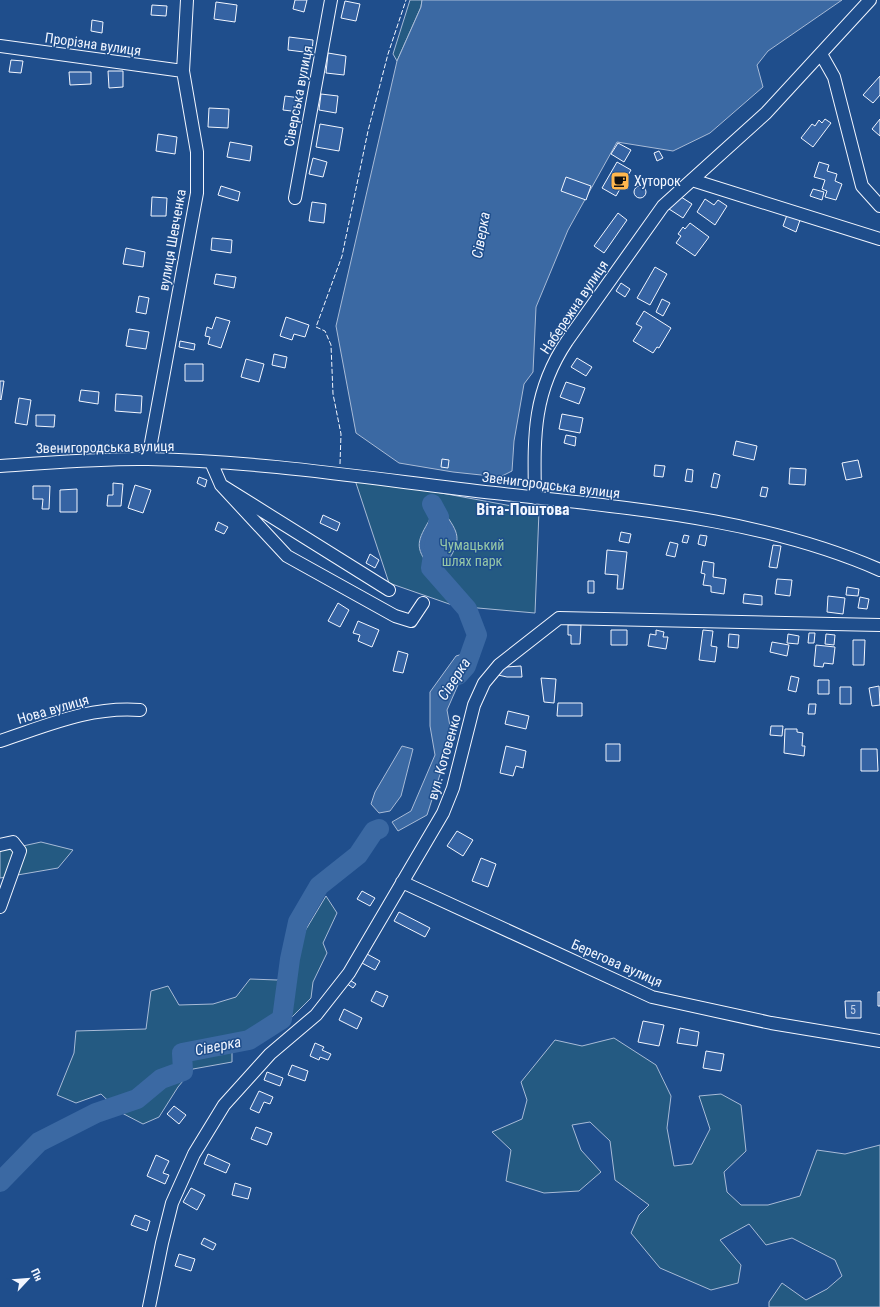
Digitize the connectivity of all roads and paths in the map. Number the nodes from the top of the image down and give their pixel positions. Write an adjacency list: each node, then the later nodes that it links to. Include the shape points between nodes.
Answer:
1 (187, 0): 6 (street, вулиця Шевченка)
2 (332, 0): 8 (street, Сіверська вулиця)
3 (870, 0): 5 (street, Набережна вулиця)
4 (0, 46): 6 (street, Прорізна вулиця)
5 (821, 54): 7 (street, Набережна вулиця, via 766,113); 9 (street, via 831,69 862,186)
6 (183, 71): 11 (street, вулиця Шевченка, via 196,152 197,193)
7 (692, 180): 10 (street); 15 (street, Набережна вулиця, via 654,217 557,356 547,376 537,414)
8 (295, 198)
9 (880, 206)
10 (879, 238)
11 (148, 459): 12 (street, Звенигородська вулиця); 13 (street, Звенигородська вулиця)
12 (211, 462): 14 (street); 15 (street, Звенигородська вулиця)
13 (0, 466)
14 (221, 485): 17 (street); 18 (street, via 288,556 395,616 411,620)
15 (536, 498): 16 (street, Звенигородська вулиця, via 660,512 732,524 806,543)
16 (880, 570)
17 (389, 590)
18 (422, 603)
19 (880, 625): 23 (street, вул. Котовенко, via 559,618 499,665 484,683 472,712 448,802)
20 (140, 710): 21 (street, Нова вулиця, via 88,712)
21 (0, 741)
22 (0, 845): 24 (street, via 13,842 20,850)
23 (402, 882): 25 (street, Берегова вулиця, via 652,997 771,1023); 26 (street, вул. Котовенко, via 349,973 316,1015 270,1054 224,1105 194,1154 172,1202)
24 (0, 907)
25 (880, 1041)
26 (149, 1307)

